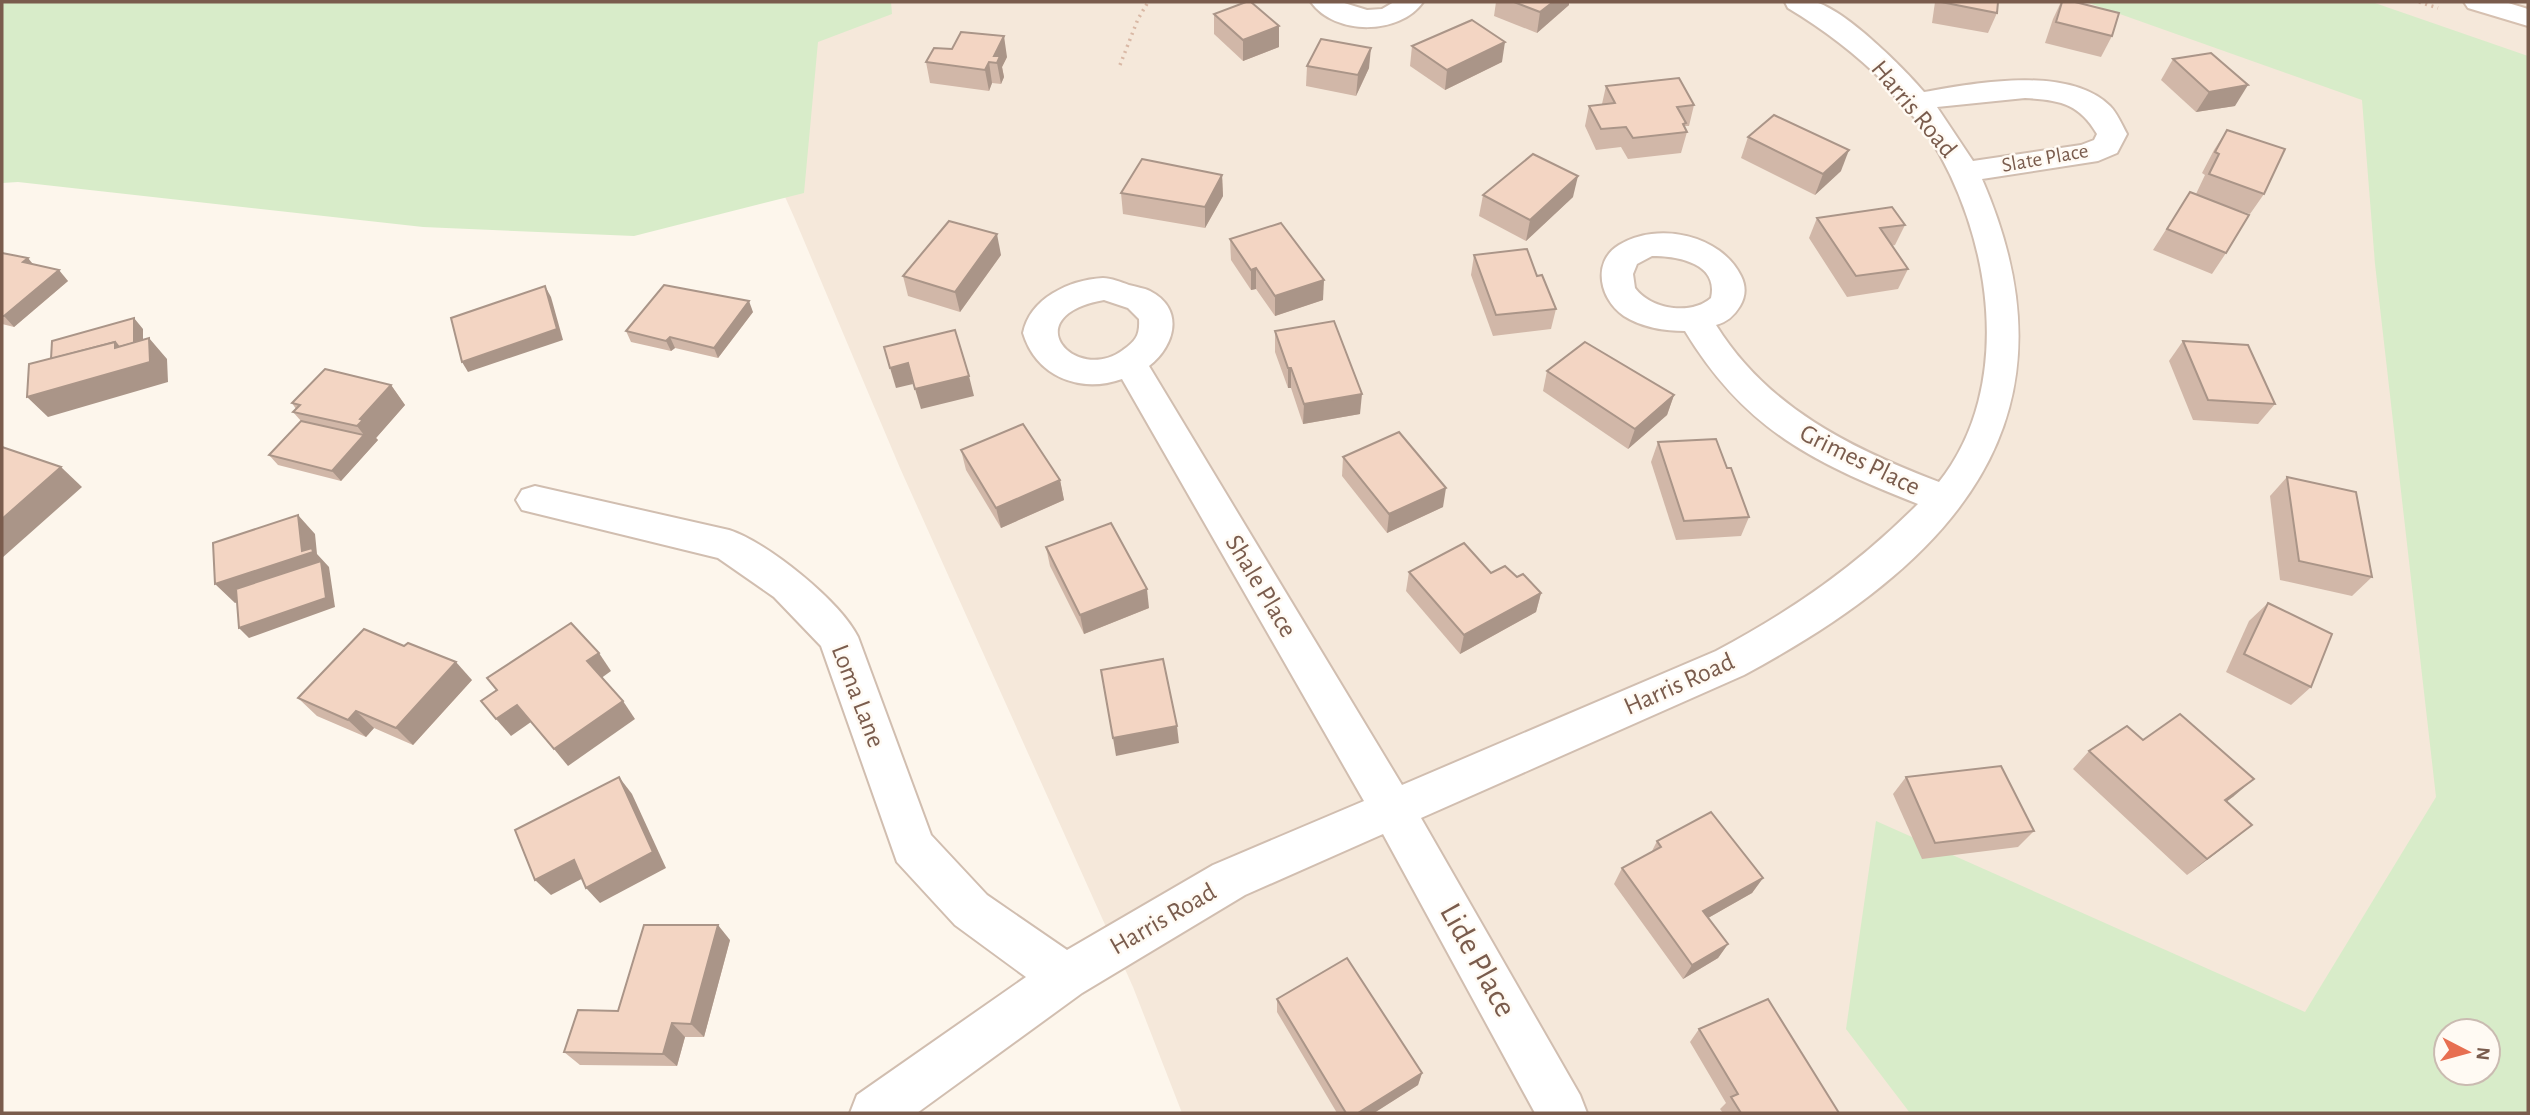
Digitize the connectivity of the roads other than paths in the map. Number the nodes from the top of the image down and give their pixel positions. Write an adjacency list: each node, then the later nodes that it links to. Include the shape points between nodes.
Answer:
1 (1325, 2): 2 (street, via 1339,13 1376,18 1393,14)
2 (1409, 2)
3 (1798, 2): 6 (street, Harris Road, via 1854,41)
4 (2479, 2): 5 (street)
5 (2528, 18)
6 (1915, 102): 7 (street, Harris Road); 7 (street, Slate Place, via 2036,89 2059,92 2094,107 2108,120 2112,134 2106,146 2087,154)
7 (1964, 172): 11 (street, Harris Road, via 1993,250 2002,300 2003,361 1991,417 1965,473)
8 (1696, 321): 11 (street, Grimes Place, via 1729,373 1765,409 1811,441 1879,475)
9 (1130, 364): 12 (street, Shale Place)
10 (536, 500): 13 (street, Loma Lane, via 729,545 788,586 838,637 914,847 971,910)
11 (1945, 500): 12 (street, Harris Road, via 1881,563 1790,631 1730,663)
12 (1392, 808): 13 (street, Harris Road, via 1229,880); 15 (street, Lide Place)
13 (1065, 976): 14 (street, Harris Road)
14 (875, 1113)
15 (1562, 1113)

